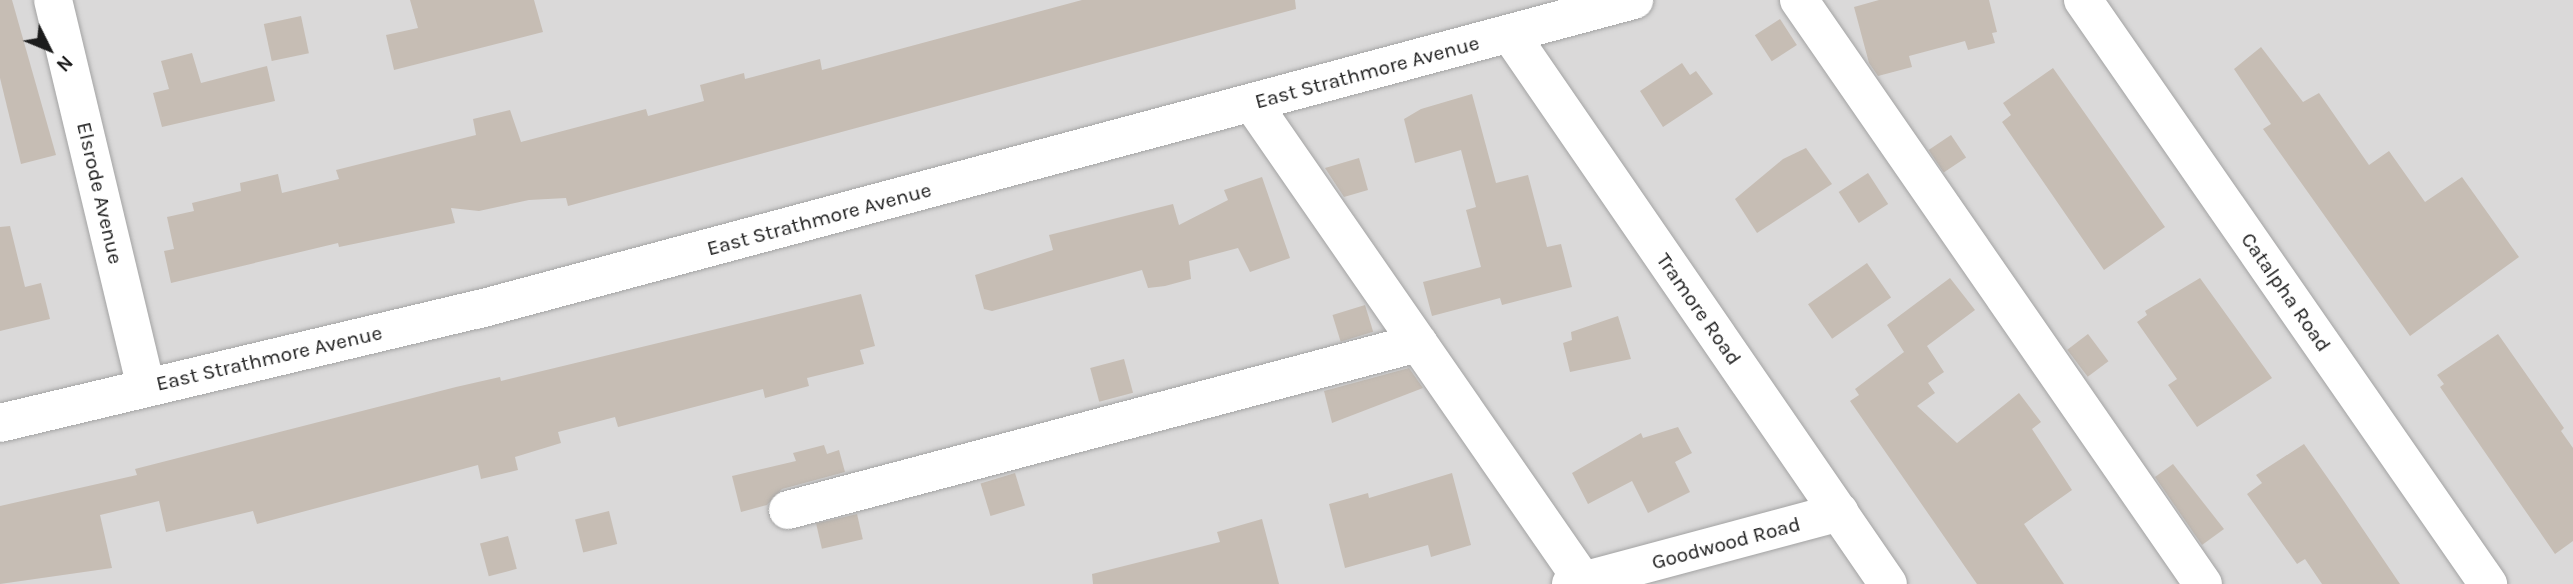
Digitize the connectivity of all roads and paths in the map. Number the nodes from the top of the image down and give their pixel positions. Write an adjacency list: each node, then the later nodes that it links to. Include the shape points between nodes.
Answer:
1 (53, 0): 8 (street, Elsrode Avenue)
2 (1634, 0): 5 (street, East Strathmore Avenue)
3 (1799, 0): 14 (street)
4 (2083, 0): 15 (street, Catalpha Road)
5 (1510, 34): 6 (street, East Strathmore Avenue); 11 (street, Tramore Road)
6 (1252, 103): 7 (street); 8 (street, East Strathmore Avenue, via 476,310)
7 (1418, 343): 10 (street); 12 (street)
8 (146, 387): 9 (street, East Strathmore Avenue)
9 (0, 423)
10 (788, 510)
11 (1839, 512): 12 (street, Goodwood Road); 13 (street, Tramore Road)
12 (1580, 583)
13 (1888, 584)
14 (2203, 584)
15 (2488, 584)

